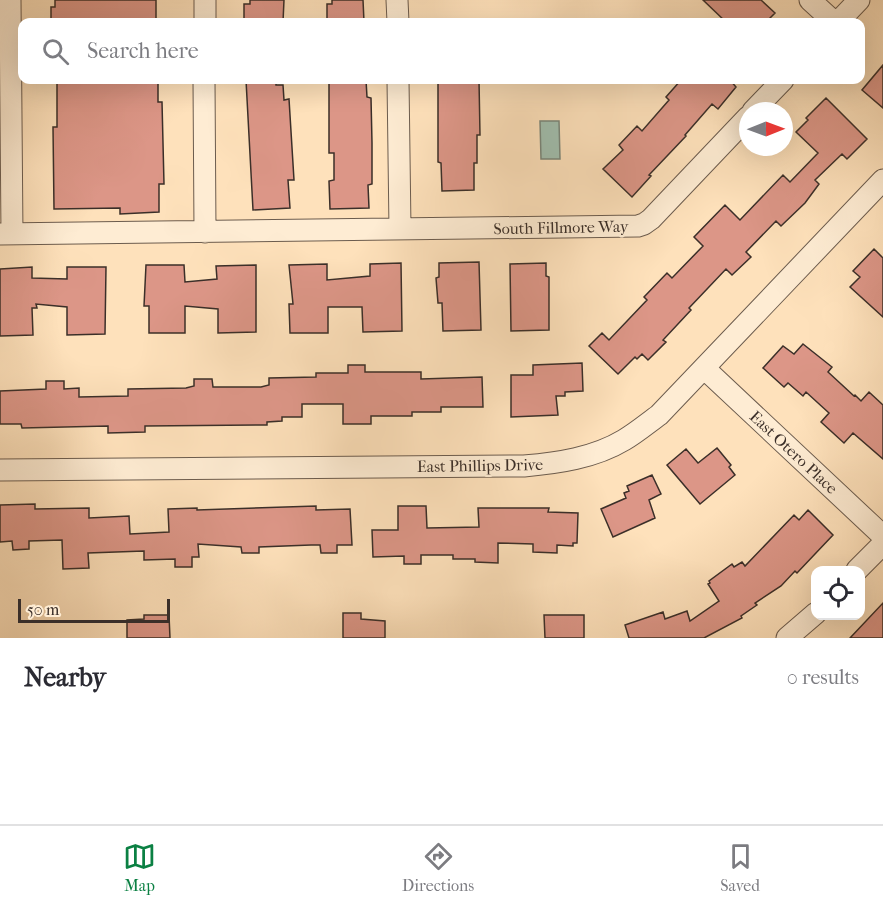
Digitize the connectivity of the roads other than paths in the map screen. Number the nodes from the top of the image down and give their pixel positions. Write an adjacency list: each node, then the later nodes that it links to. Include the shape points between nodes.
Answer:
1 (10, 0): 18 (street, South Fillmore Way)
2 (205, 0): 6 (street)
3 (397, 0): 7 (street)
4 (810, 0): 8 (street)
5 (859, 0): 9 (street)
6 (205, 18)
7 (398, 18)
8 (831, 18)
9 (840, 18)
10 (398, 84): 16 (street)
11 (779, 84): 13 (street)
12 (204, 86): 17 (street)
13 (762, 102)
14 (739, 126): 16 (street, South Fillmore Way, via 644,224)
15 (880, 190): 19 (street, East Phillips Drive)
16 (400, 229): 17 (street, South Fillmore Way)
17 (204, 232): 18 (street, South Fillmore Way)
18 (6, 234)
19 (705, 369): 20 (street, East Phillips Drive, via 659,415 624,441 558,463); 21 (street, East Otero Place)
20 (0, 470)
21 (883, 536)
22 (883, 544): 23 (street)
23 (861, 566)
24 (811, 617): 25 (street)
25 (787, 638)

